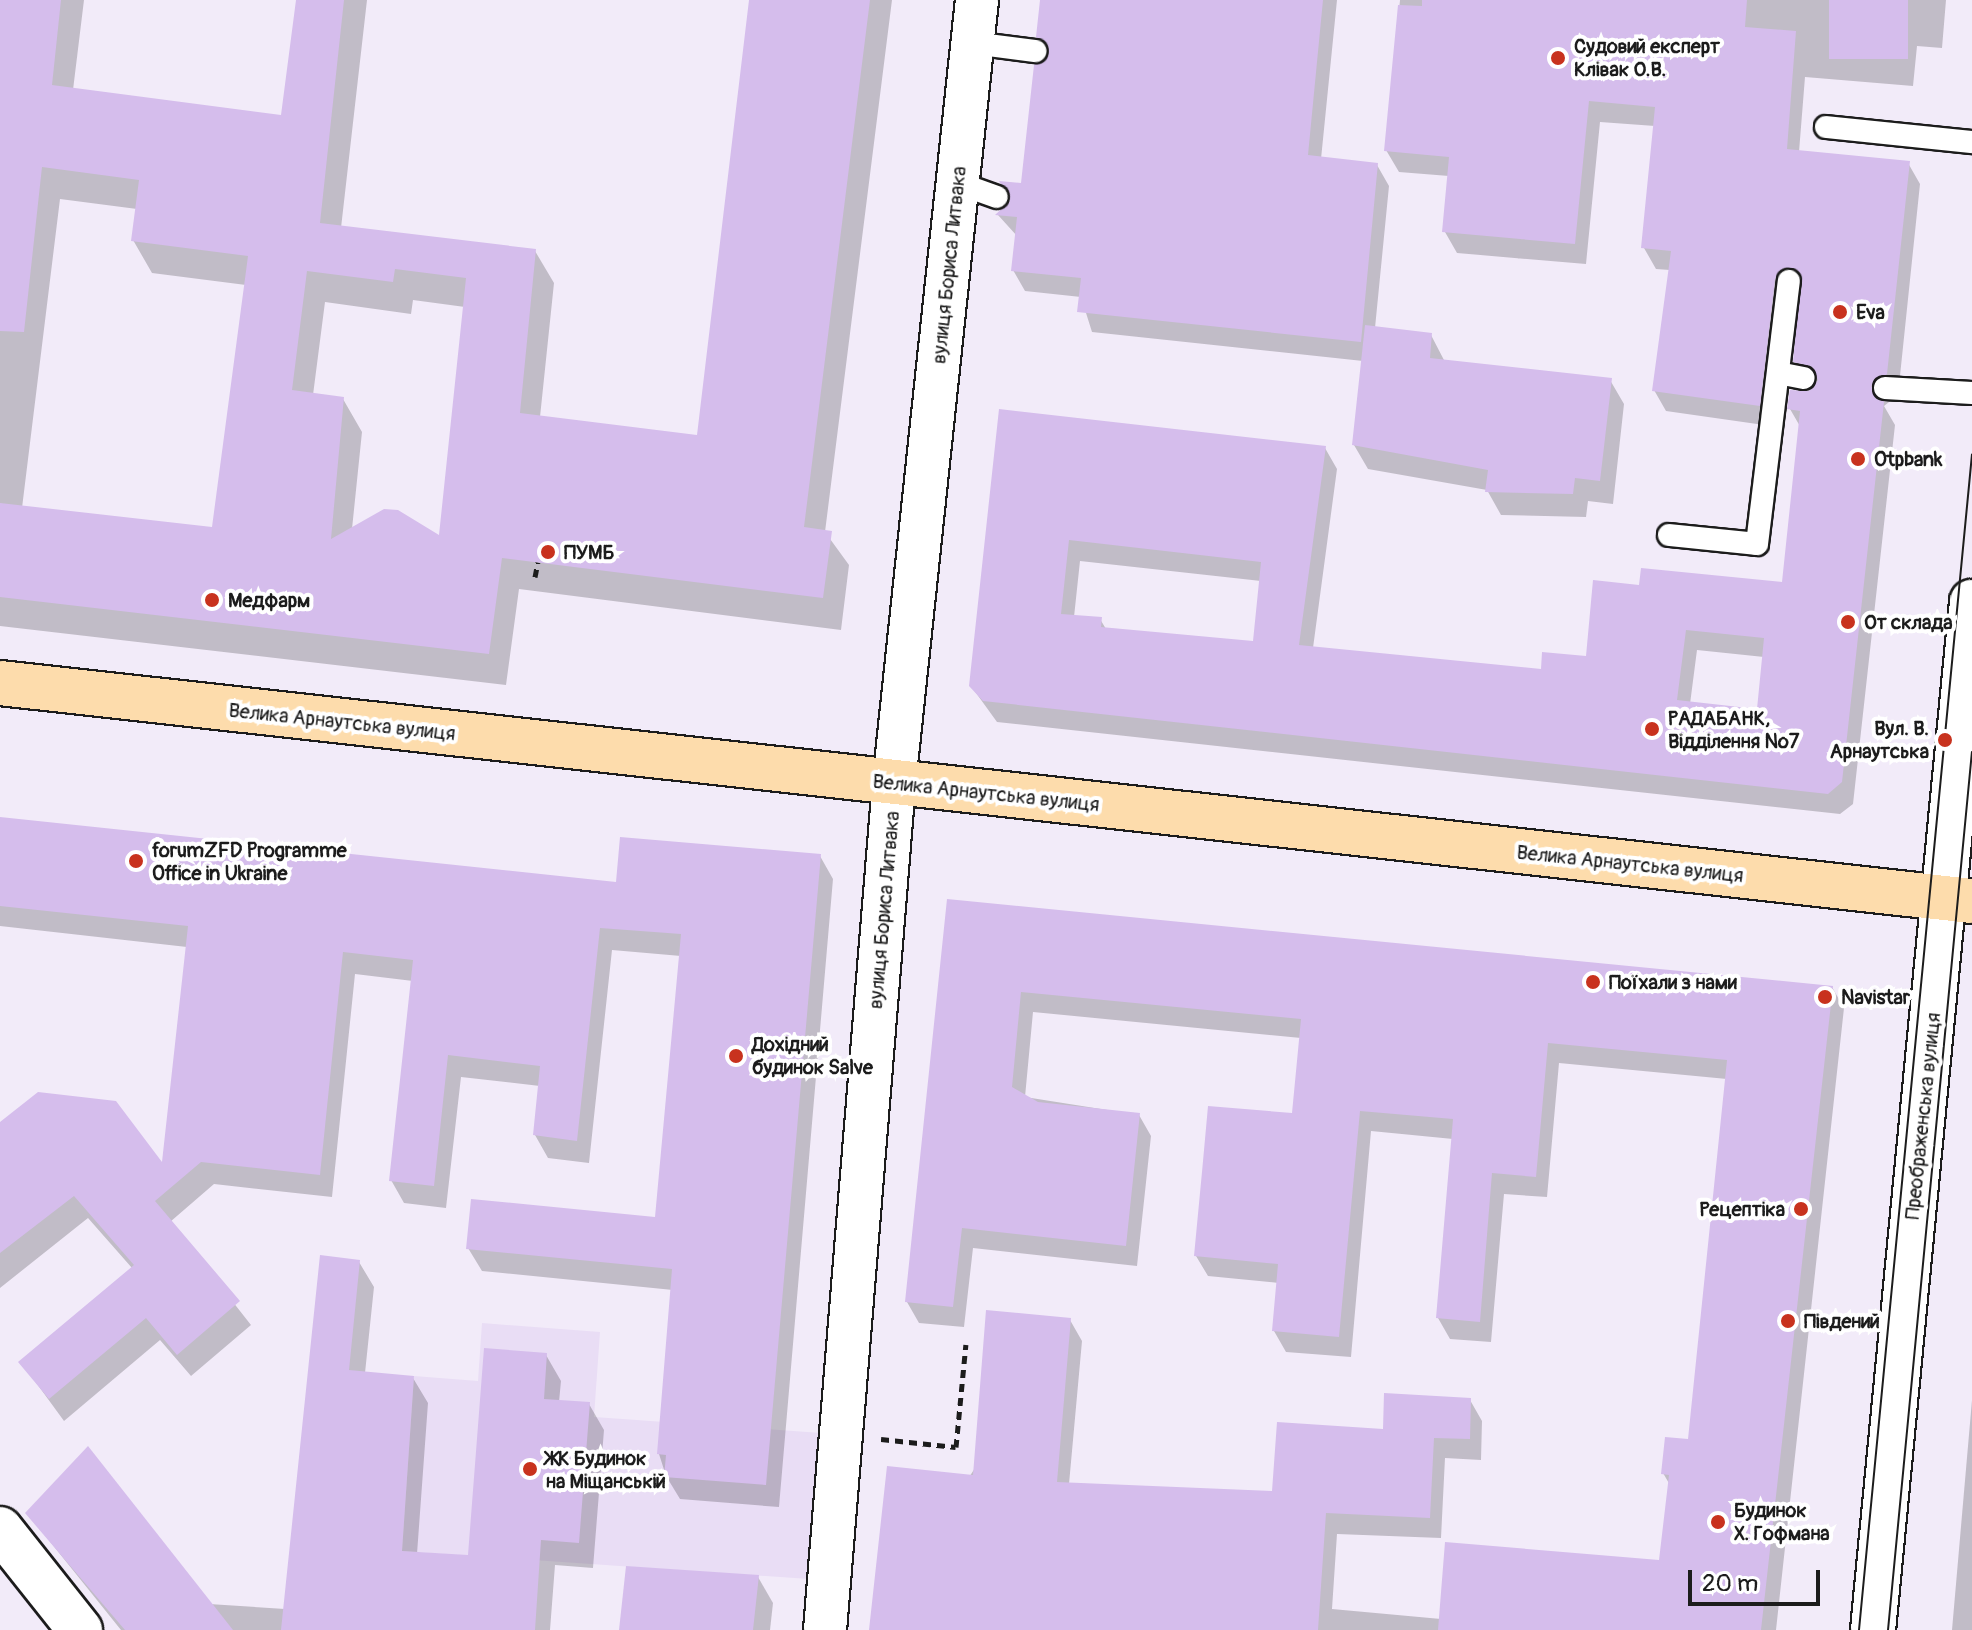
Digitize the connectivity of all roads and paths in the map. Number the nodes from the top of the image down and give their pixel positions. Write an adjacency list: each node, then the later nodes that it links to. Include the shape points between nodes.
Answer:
1 (977, 0): 2 (street, вулиця Бориса Литвака)
2 (973, 43): 3 (lane); 6 (street, вулиця Бориса Литвака)
3 (1035, 51)
4 (1826, 127): 5 (lane)
5 (1972, 142)
6 (958, 183): 7 (lane); 18 (street, вулиця Бориса Литвака)
7 (997, 197)
8 (1789, 281): 9 (lane)
9 (1778, 373): 10 (lane); 13 (lane, via 1757,544)
10 (1804, 378)
11 (1885, 388): 12 (lane)
12 (1972, 393)
13 (1669, 535)
14 (538, 562): 15 (path)
15 (535, 577)
16 (1972, 602): 19 (main road, Преображенська вулиця)
17 (0, 683): 18 (main road, Велика Арнаутська вулиця)
18 (894, 783): 19 (main road, Велика Арнаутська вулиця); 21 (street, вулиця Бориса Литвака)
19 (1958, 899): 25 (main road, Преображенська вулиця)
20 (966, 1344): 21 (path, via 956,1447)
21 (841, 1435): 24 (street, вулиця Бориса Литвака)
22 (0, 1529): 23 (main road)
23 (80, 1630)
24 (825, 1630)
25 (1873, 1630)

